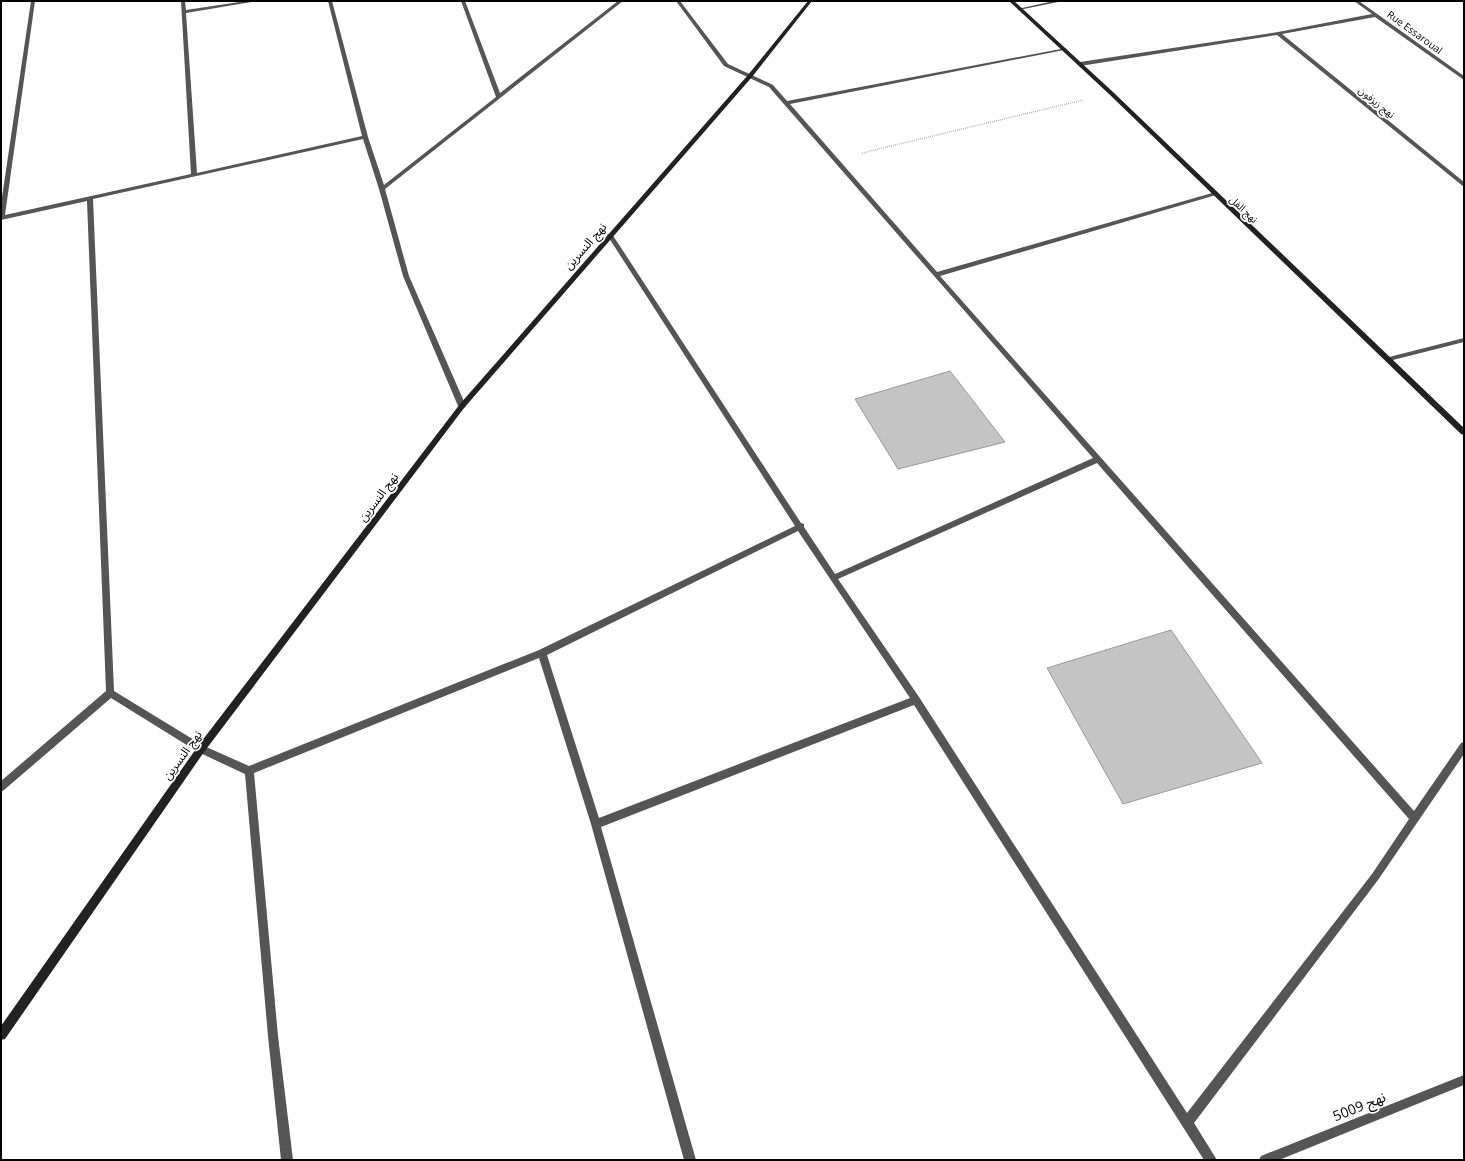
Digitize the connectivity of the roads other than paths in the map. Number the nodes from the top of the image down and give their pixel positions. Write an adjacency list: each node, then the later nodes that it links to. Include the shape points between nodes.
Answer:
1 (33, 1): 28 (street)
2 (183, 1): 13 (street)
3 (255, 1): 13 (street)
4 (330, 1): 22 (street)
5 (463, 1): 20 (street)
6 (621, 1): 20 (street)
7 (678, 1): 18 (street, via 726,65)
8 (810, 1): 18 (street, نهج النسرين)
9 (1011, 1): 12 (street, نهج الفل)
10 (1061, 1): 12 (street)
11 (1356, 1): 14 (street, Rue Essaroual)
12 (1019, 9): 16 (street, نهج الفل)
13 (184, 12): 23 (street)
14 (1376, 15): 15 (street); 19 (street, Rue Essaroual)
15 (1278, 33): 17 (street); 24 (street, نهج زيزفون)
16 (1064, 49): 17 (street, نهج الفل); 21 (street)
17 (1080, 64): 26 (street, نهج الفل)
18 (750, 76): 21 (street, via 771,86); 29 (street, نهج النسرين)
19 (1464, 78)
20 (499, 97): 25 (street)
21 (787, 103): 30 (street)
22 (365, 137): 23 (street); 25 (street)
23 (194, 175): 27 (street)
24 (1464, 185)
25 (382, 189): 33 (street, via 406,276)
26 (1214, 194): 30 (street); 32 (street, نهج الفل)
27 (90, 198): 28 (street); 39 (street)
28 (2, 217)
29 (610, 235): 33 (street, نهج النسرين); 36 (street)
30 (936, 275): 35 (street)
31 (1464, 340): 32 (street)
32 (1389, 359): 34 (street, نهج الفل)
33 (462, 406): 42 (street, نهج النسرين)
34 (1464, 432)
35 (1098, 459): 37 (street); 45 (street)
36 (801, 526): 37 (street); 38 (street)
37 (833, 578): 40 (street)
38 (542, 653): 43 (street); 46 (street)
39 (110, 693): 42 (street); 44 (street)
40 (916, 700): 46 (street); 49 (street)
41 (1464, 746): 45 (street)
42 (200, 749): 43 (street); 47 (street, نهج النسرين)
43 (249, 771): 50 (street, via 272,1036)
44 (1, 787)
45 (1415, 819): 49 (street, via 1375,877)
46 (596, 824): 51 (street)
47 (1, 1035)
48 (1464, 1080): 53 (street, نهج 5009)
49 (1187, 1123): 52 (street)
50 (287, 1160)
51 (690, 1160)
52 (1211, 1160)
53 (1265, 1160)

